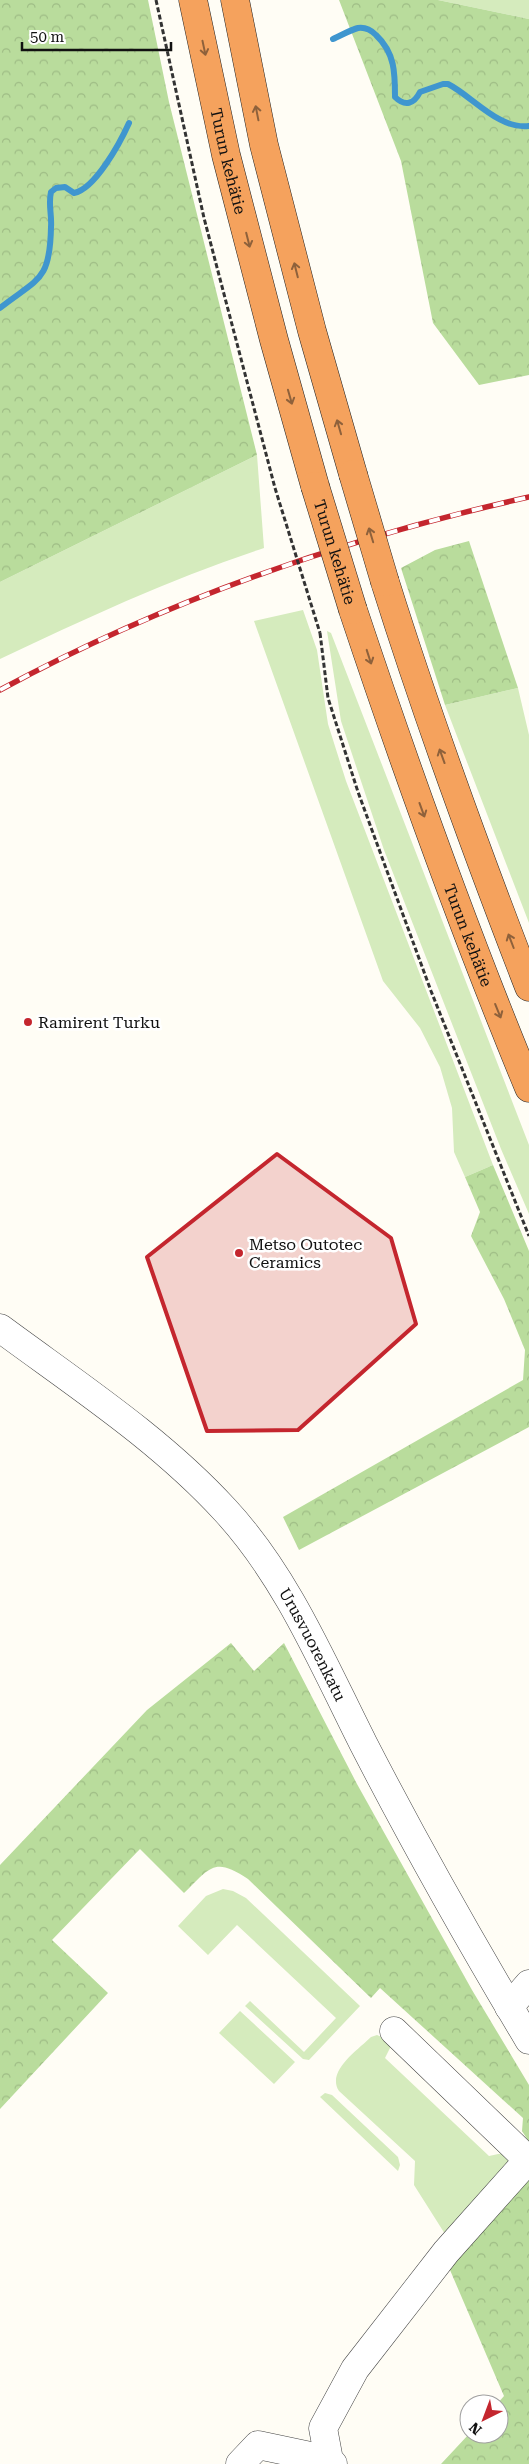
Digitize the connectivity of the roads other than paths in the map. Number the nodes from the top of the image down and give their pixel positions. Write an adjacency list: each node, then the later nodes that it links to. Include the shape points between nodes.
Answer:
1 (194, 0): 4 (highway, Turun kehätie, one-way to 4, bridge, via 226,154 314,486 353,610 451,891)
2 (235, 0): 3 (highway, one-way to 2, bridge, via 422,699 353,474 264,145)
3 (529, 987)
4 (528, 1085)
5 (0, 1328): 7 (street, Urusvuorenkatu, via 140,1432 176,1463 226,1511 262,1557 317,1652 434,1877)
6 (529, 1984): 7 (street)
7 (509, 2007): 9 (street, Urusvuorenkatu)
8 (394, 2031): 10 (street)
9 (529, 2040)
10 (529, 2160): 11 (street, via 446,2252 355,2369 323,2428)
11 (331, 2462): 12 (street, via 258,2446)
12 (240, 2464)

